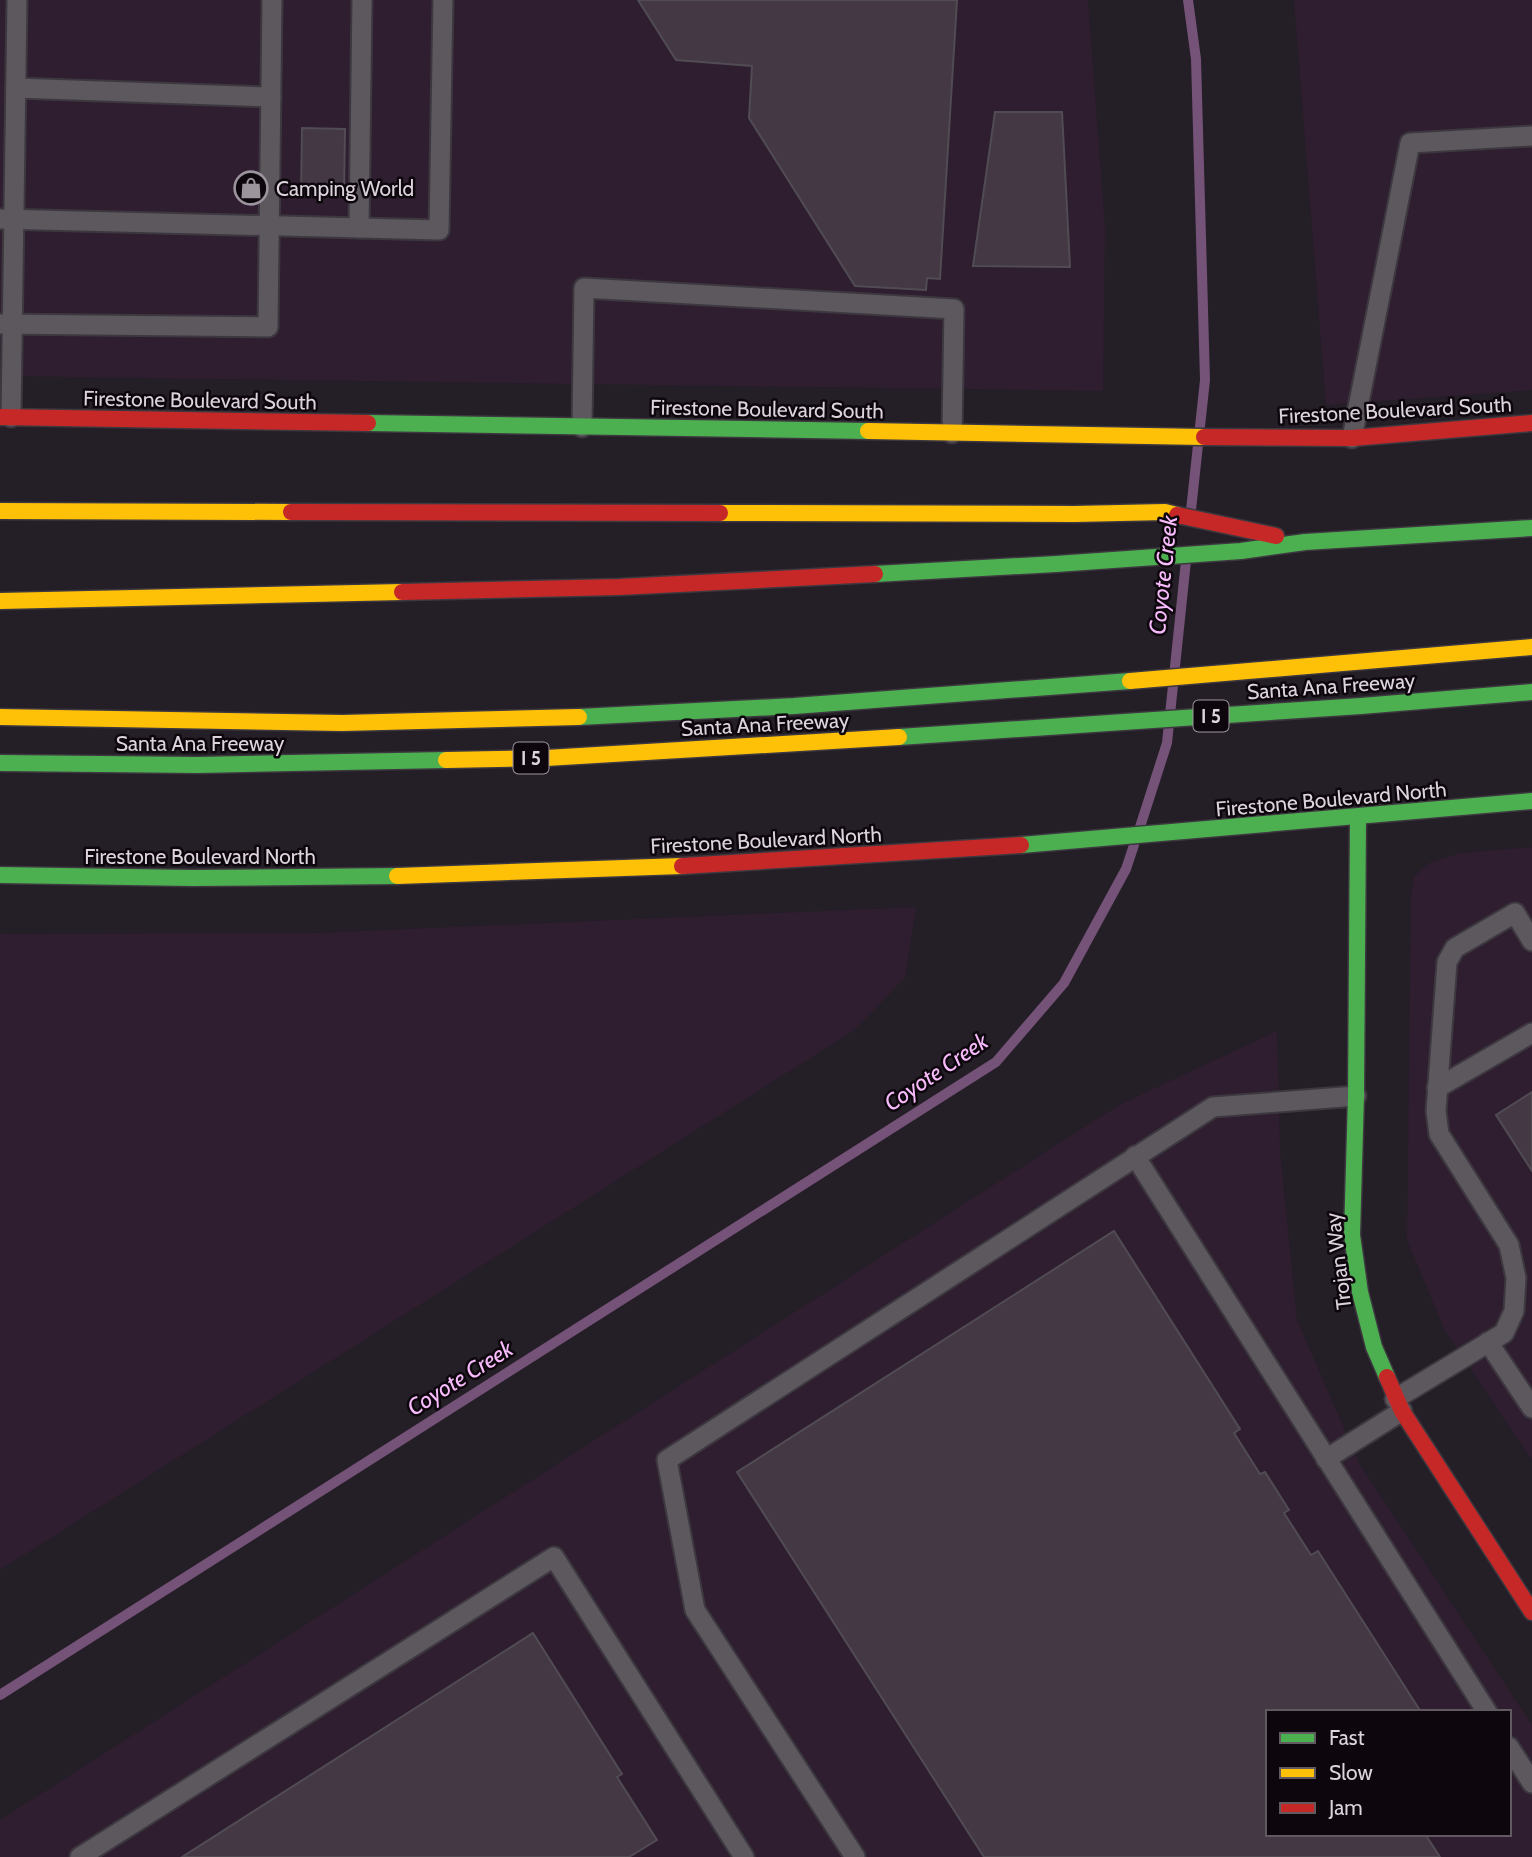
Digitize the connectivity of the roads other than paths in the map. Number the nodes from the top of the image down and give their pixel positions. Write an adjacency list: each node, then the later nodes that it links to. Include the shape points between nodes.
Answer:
1 (17, 0): 6 (lane)
2 (272, 0): 5 (lane)
3 (362, 0): 10 (lane)
4 (443, 0): 10 (lane, via 439,230)
5 (271, 97): 6 (lane); 9 (lane)
6 (10, 100): 8 (lane)
7 (1532, 135): 16 (lane, via 1410,143)
8 (7, 219): 9 (lane); 11 (lane)
9 (269, 227): 10 (lane); 11 (lane, via 268,327)
10 (359, 228)
11 (6, 324): 12 (lane)
12 (5, 417): 14 (main road, Firestone Boulevard South)
13 (1532, 423): 16 (main road, Firestone Boulevard South)
14 (582, 427): 15 (main road, Firestone Boulevard South); 15 (lane, via 584,288 954,309)
15 (952, 433): 16 (main road, Firestone Boulevard South)
16 (1352, 438)
17 (0, 511): 19 (main road, via 1165,512)
18 (1532, 528): 19 (main road)
19 (1305, 542): 20 (main road, via 1056,564 619,587)
20 (0, 601)
21 (1532, 647): 23 (main road, via 1056,688 546,719 249,723)
22 (1532, 692): 24 (main road, Santa Ana Freeway / I 5, via 546,758 198,765)
23 (0, 717)
24 (0, 763)
25 (1532, 801): 26 (main road, Firestone Boulevard North)
26 (1358, 818): 27 (main road, Firestone Boulevard North, via 773,862 395,877); 31 (main road, Trojan Way)
27 (0, 874)
28 (1532, 941): 30 (lane, via 1515,913 1455,948 1447,962)
29 (1532, 1033): 30 (lane)
30 (1437, 1088): 33 (lane, via 1439,1134 1509,1245 1516,1278 1514,1311 1504,1333)
31 (1356, 1096): 32 (lane, via 1213,1107); 34 (main road, Trojan Way, via 1352,1235 1374,1347)
32 (1135, 1156): 36 (lane); 43 (lane, via 667,1460 695,1610)
33 (1488, 1342): 34 (lane); 35 (lane)
34 (1398, 1405): 36 (lane); 37 (main road, Trojan Way)
35 (1532, 1408)
36 (1326, 1459): 38 (lane)
37 (1532, 1612)
38 (1486, 1710)
39 (1511, 1750): 40 (lane)
40 (1532, 1783)
41 (80, 1857): 42 (lane, via 554,1557)
42 (744, 1857)
43 (855, 1857)

